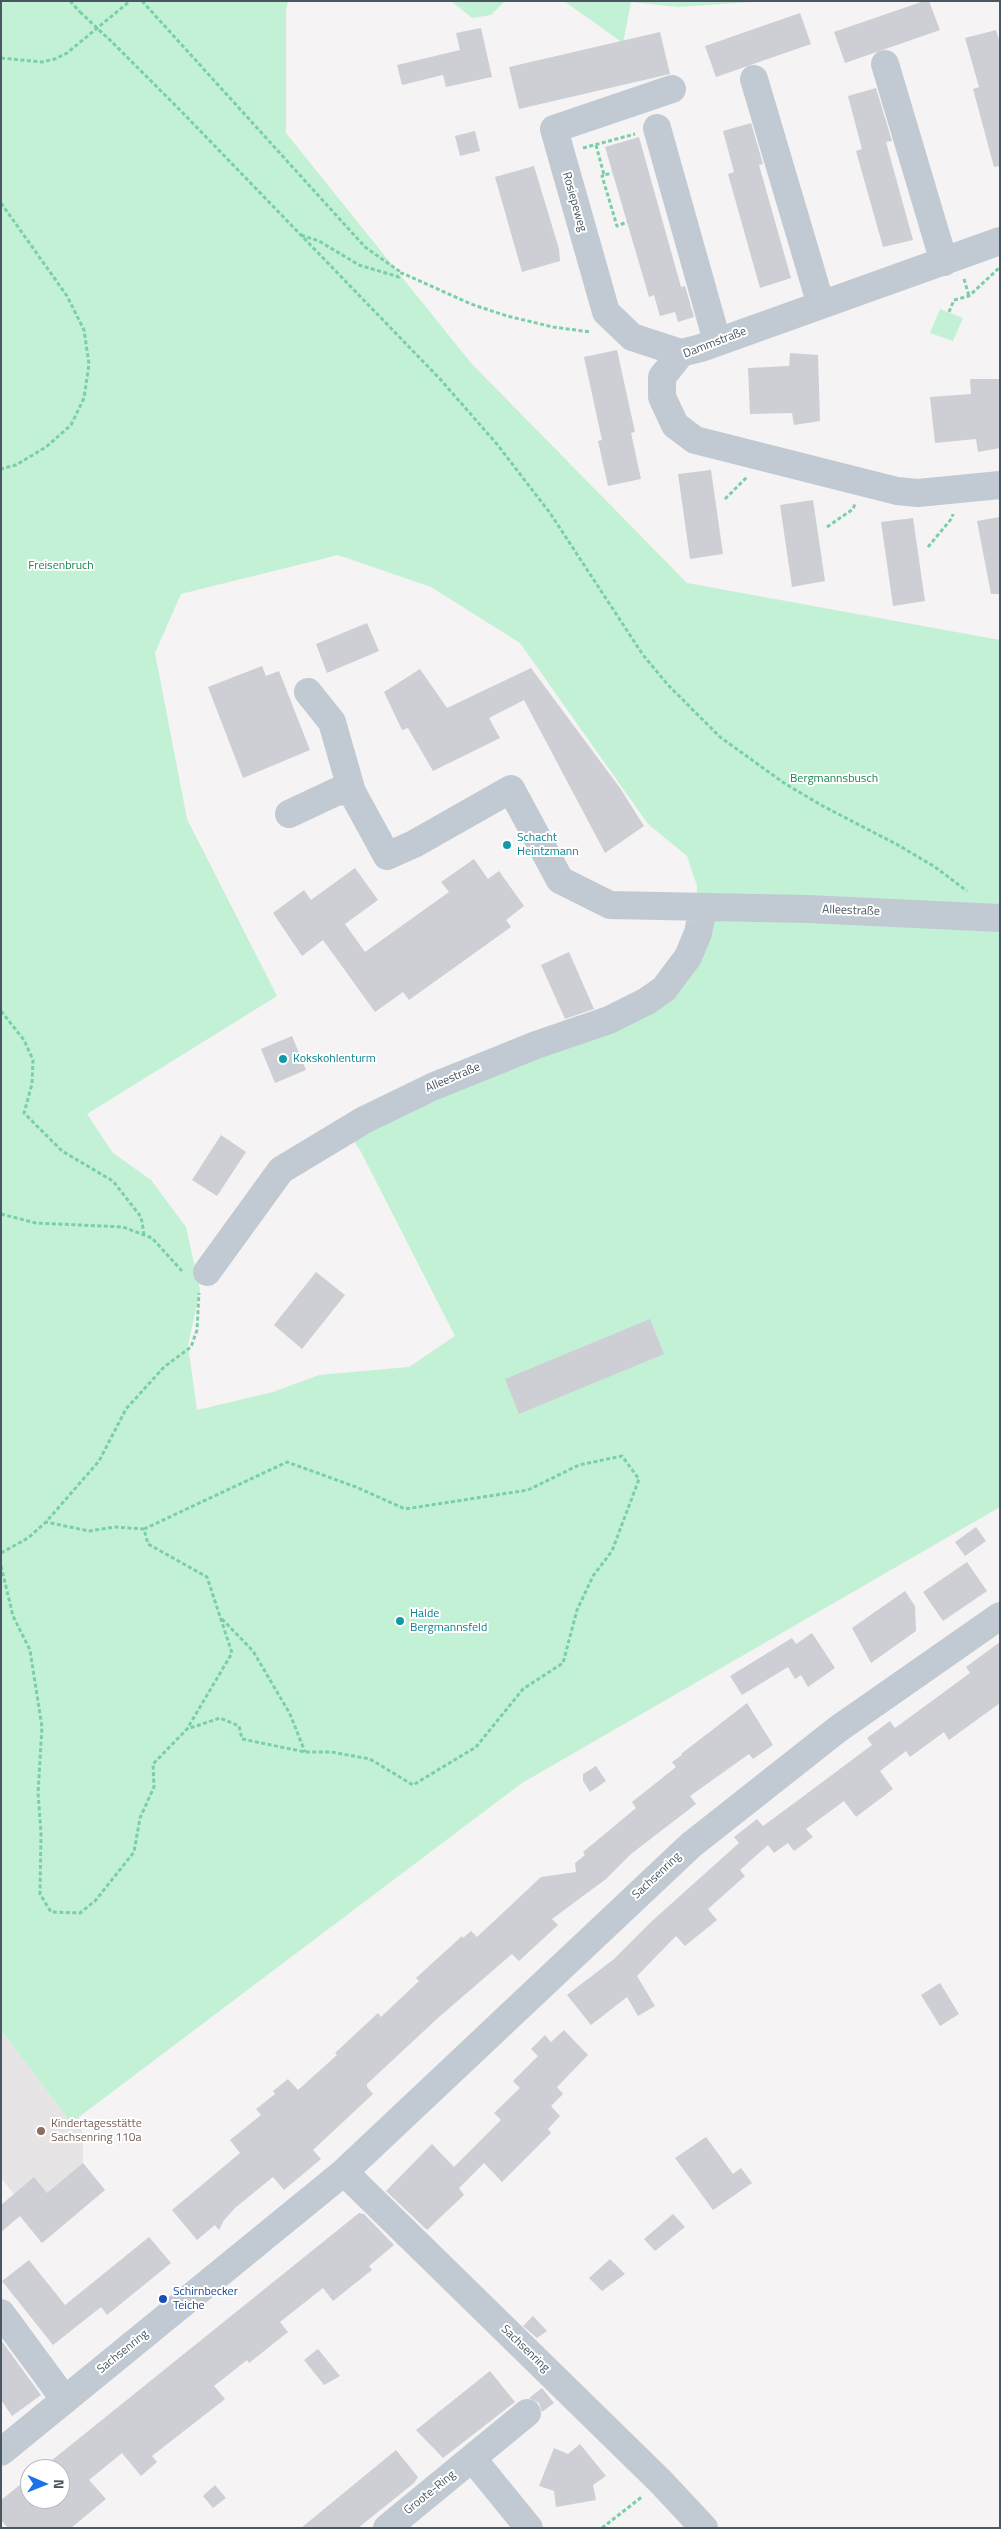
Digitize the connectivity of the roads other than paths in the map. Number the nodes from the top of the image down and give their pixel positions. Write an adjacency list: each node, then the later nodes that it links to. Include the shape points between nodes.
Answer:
1 (885, 64): 6 (street)
2 (754, 79): 7 (street)
3 (672, 89): 9 (street, Rosiepeweg, via 557,141 606,312 632,337)
4 (657, 128): 8 (street)
5 (1000, 241): 6 (street, Dammstraße)
6 (944, 262): 7 (street, Dammstraße)
7 (821, 305): 8 (street, Dammstraße)
8 (718, 342): 9 (street, Dammstraße)
9 (681, 354): 10 (street, Dammstraße, via 662,377 662,397 675,424 695,440 897,491 918,494)
10 (1000, 485)
11 (308, 692): 12 (street, via 332,722)
12 (352, 792): 13 (street, via 338,791); 14 (street, via 387,856 511,789 560,880 610,905)
13 (289, 814)
14 (699, 908): 15 (street, Alleestraße); 16 (street, Alleestraße, via 698,933 688,957 664,988 647,1001 609,1020 432,1087 364,1120 281,1170)
15 (993, 917)
16 (203, 1274)
17 (1000, 1616): 18 (street, Sachsenring, via 838,1729 691,1845)
18 (344, 2172): 20 (street, Sachsenring); 26 (street, Sachsenring)
19 (1, 2312): 20 (street)
20 (65, 2400): 22 (street, Sachsenring)
21 (527, 2413): 23 (street, Groote-Ring)
22 (1, 2452)
23 (472, 2458): 24 (street, Groote-Ring); 25 (street)
24 (387, 2528)
25 (529, 2528)
26 (704, 2528)

